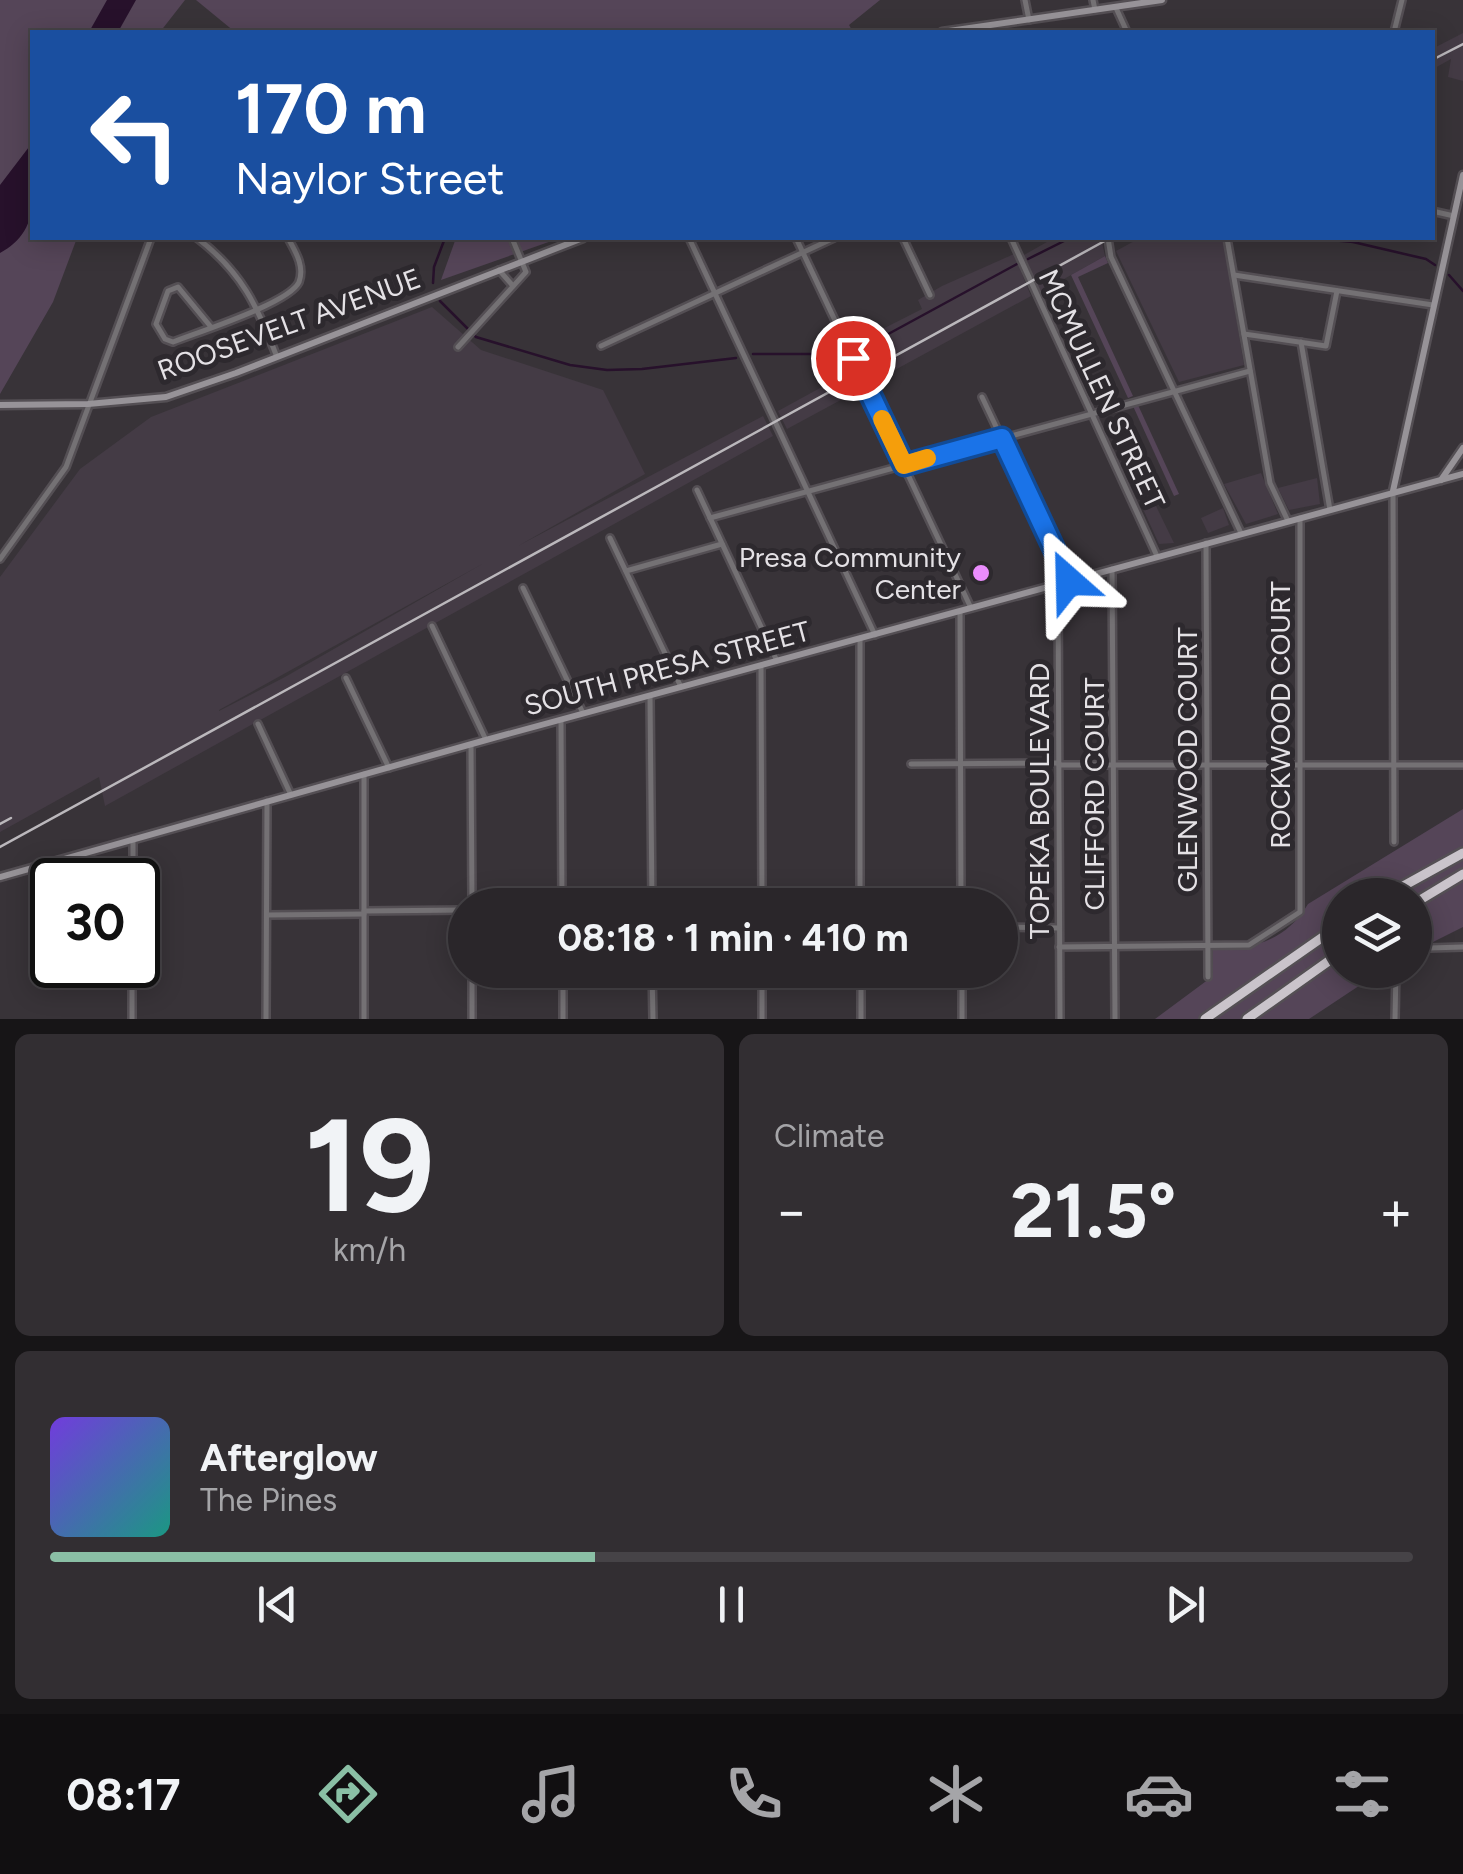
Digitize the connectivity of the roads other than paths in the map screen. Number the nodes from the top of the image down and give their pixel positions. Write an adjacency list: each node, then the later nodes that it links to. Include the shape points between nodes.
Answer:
1 (1025, 0): 7 (street)
2 (1092, 0): 6 (street)
3 (1160, 0): 5 (main road)
4 (1402, 0): 12 (street)
5 (1115, 7): 6 (main road); 11 (street)
6 (1095, 10): 7 (main road)
7 (1029, 20): 8 (main road)
8 (1016, 22): 9 (main road); 10 (street)
9 (957, 30)
10 (1019, 30)
11 (1126, 30)
12 (1394, 30)
13 (1463, 175): 15 (main road)
14 (1435, 212): 15 (street)
15 (1454, 216): 36 (main road)
16 (151, 240): 48 (street)
17 (199, 240): 37 (street, via 239,277)
18 (289, 240): 37 (street, via 299,281 290,293)
19 (513, 240): 29 (street)
20 (578, 240): 29 (main road, ROOSEVELT AVENUE)
21 (690, 240): 34 (street)
22 (797, 240): 28 (street)
23 (829, 240): 28 (street)
24 (904, 240): 35 (street)
25 (1011, 240): 49 (street, MCMULLEN STREET)
26 (1108, 240): 45 (street)
27 (1227, 240): 31 (street)
28 (802, 252): 34 (street); 52 (street)
29 (524, 260): 30 (main road, ROOSEVELT AVENUE); 32 (street, via 526,272)
30 (498, 270): 32 (street); 43 (main road, ROOSEVELT AVENUE)
31 (1234, 275): 33 (street); 39 (street)
32 (513, 286): 42 (street)
33 (1337, 291): 36 (street); 40 (street, via 1326,346)
34 (714, 294): 41 (street); 56 (street)
35 (930, 295)
36 (1434, 306): 57 (main road)
37 (257, 308): 38 (street); 43 (street)
38 (211, 327): 38 (street, via 174,342 165,339 157,319 168,291 176,286 188,296)
39 (1244, 334): 40 (street); 44 (street)
40 (1301, 342): 58 (street)
41 (600, 346)
42 (458, 347)
43 (277, 357): 48 (main road, ROOSEVELT AVENUE, via 166,397)
44 (1250, 370): 45 (street); 61 (street, via 1270,484)
45 (1174, 391): 49 (street); 62 (street)
46 (982, 397): 50 (street)
47 (2, 404): 48 (main road, ROOSEVELT AVENUE)
48 (88, 404): 67 (street, via 62,474)
49 (1092, 413): 50 (street); 66 (street, MCMULLEN STREET)
50 (1002, 438): 52 (street); 70 (street)
51 (1463, 448): 54 (main road)
52 (904, 465): 56 (street); 73 (street)
53 (1463, 474): 54 (main road, SOUTH PRESA STREET)
54 (1441, 480): 57 (main road, SOUTH PRESA STREET)
55 (697, 490): 59 (street)
56 (808, 492): 59 (street); 76 (street)
57 (1393, 492): 58 (main road, SOUTH PRESA STREET); 95 (street)
58 (1330, 510): 60 (main road, SOUTH PRESA STREET)
59 (710, 518): 65 (street)
60 (1300, 518): 61 (main road, SOUTH PRESA STREET); 94 (street, ROCKWOOD COURT)
61 (1288, 521): 62 (main road, SOUTH PRESA STREET)
62 (1241, 534): 64 (main road, SOUTH PRESA STREET)
63 (610, 538): 69 (street)
64 (1206, 543): 66 (main road, SOUTH PRESA STREET); 93 (street, GLENWOOD COURT)
65 (722, 544): 69 (street); 78 (street)
66 (1158, 556): 68 (main road, SOUTH PRESA STREET)
67 (0, 559)
68 (1112, 569): 70 (main road, SOUTH PRESA STREET); 92 (street, CLIFFORD COURT)
69 (626, 570): 81 (street)
70 (1069, 581): 71 (main road, SOUTH PRESA STREET)
71 (1058, 584): 73 (main road, SOUTH PRESA STREET); 90 (street, TOPEKA BOULEVARD)
72 (523, 588): 83 (street)
73 (971, 608): 74 (main road, SOUTH PRESA STREET)
74 (960, 611): 76 (main road, SOUTH PRESA STREET); 89 (street)
75 (432, 626): 86 (street)
76 (875, 634): 77 (main road, SOUTH PRESA STREET)
77 (860, 638): 78 (main road, SOUTH PRESA STREET); 111 (street)
78 (777, 661): 79 (main road, SOUTH PRESA STREET)
79 (761, 665): 81 (main road, SOUTH PRESA STREET); 110 (street)
80 (346, 678): 96 (street)
81 (681, 687): 82 (main road, SOUTH PRESA STREET)
82 (650, 696): 83 (main road, SOUTH PRESA STREET); 109 (street)
83 (583, 714): 84 (main road, SOUTH PRESA STREET)
84 (561, 720): 86 (main road, SOUTH PRESA STREET); 108 (street)
85 (258, 724): 98 (street)
86 (486, 740): 87 (main road, SOUTH PRESA STREET)
87 (471, 744): 96 (main road, SOUTH PRESA STREET); 107 (street)
88 (911, 764): 89 (street)
89 (960, 764): 90 (street); 112 (street)
90 (1059, 764): 92 (street); 118 (street, TOPEKA BOULEVARD)
91 (1463, 765): 95 (street)
92 (1114, 766): 93 (street); 122 (street, CLIFFORD COURT)
93 (1208, 766): 94 (street); 120 (street, GLENWOOD COURT)
94 (1301, 766): 95 (street); 120 (street, ROCKWOOD COURT, via 1300,912 1250,946)
95 (1394, 766): 101 (street)
96 (389, 768): 97 (main road, SOUTH PRESA STREET)
97 (364, 774): 98 (main road, SOUTH PRESA STREET); 115 (street)
98 (291, 795): 99 (main road, SOUTH PRESA STREET)
99 (267, 801): 100 (main road, SOUTH PRESA STREET); 116 (street)
100 (133, 839): 103 (street); 105 (main road, SOUTH PRESA STREET)
101 (1394, 842)
102 (1463, 851): 106 (highway)
103 (133, 858)
104 (1463, 875): 113 (highway)
105 (0, 877)
106 (1417, 878)
107 (472, 888)
108 (562, 888)
109 (652, 888)
110 (762, 888)
111 (860, 888)
112 (962, 888)
113 (1432, 893)
114 (448, 910): 115 (street)
115 (364, 912): 116 (street); 137 (street)
116 (266, 915): 136 (street)
117 (1018, 927): 118 (street)
118 (1059, 928): 121 (street, TOPEKA BOULEVARD)
119 (1322, 938): 146 (highway)
120 (1209, 946): 122 (street); 126 (street, GLENWOOD COURT)
121 (1059, 947): 122 (street); 144 (street, TOPEKA BOULEVARD)
122 (1114, 947): 145 (street, CLIFFORD COURT)
123 (1463, 947): 124 (street)
124 (1432, 948)
125 (1322, 966): 147 (highway)
126 (1208, 977)
127 (132, 988): 135 (street)
128 (472, 988): 138 (street)
129 (563, 988): 139 (street)
130 (652, 988): 140 (street)
131 (762, 988): 141 (street)
132 (860, 988): 142 (street)
133 (962, 988): 143 (street)
134 (1396, 988): 148 (street)
135 (132, 1019)
136 (266, 1019)
137 (364, 1019)
138 (472, 1019)
139 (563, 1019)
140 (652, 1019)
141 (762, 1019)
142 (861, 1019)
143 (962, 1019)
144 (1060, 1019)
145 (1114, 1019)
146 (1206, 1019)
147 (1248, 1019)
148 (1395, 1019)

